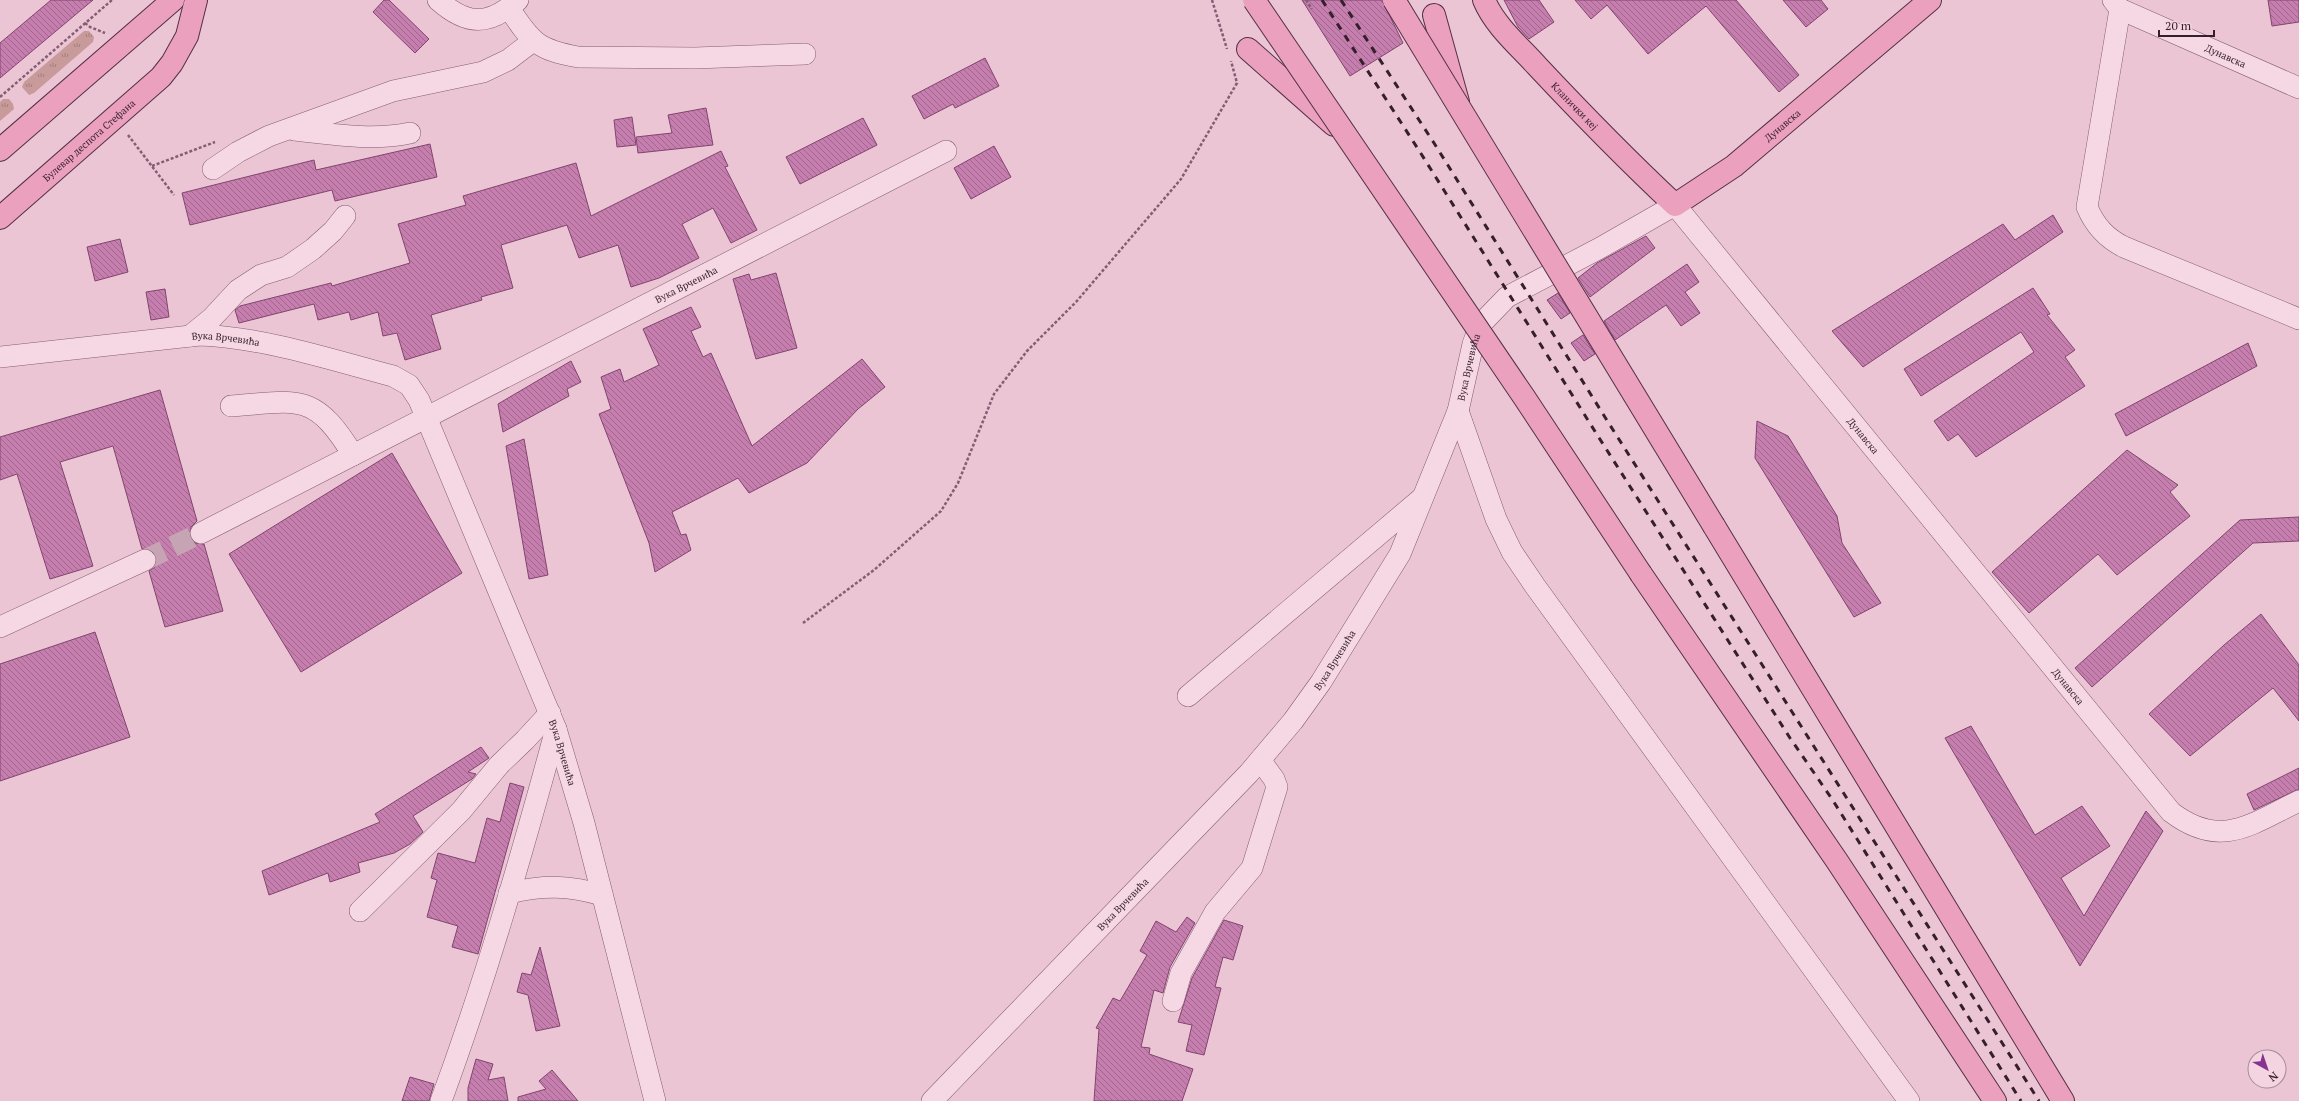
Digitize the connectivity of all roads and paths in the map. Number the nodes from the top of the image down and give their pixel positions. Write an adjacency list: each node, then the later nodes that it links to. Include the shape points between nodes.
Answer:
1 (112, 0): 20 (path)
2 (174, 0): 18 (main road, via 177,33); 26 (main road)
3 (196, 0): 18 (main road, Булевар деспота Стефана, via 187,36)
4 (438, 0): 11 (street, via 455,14 474,20 499,14)
5 (1212, 0): 43 (path, via 1237,83 1181,178 1076,302 1027,351 994,394 958,483 941,512 874,570)
6 (1254, 0): 25 (main road, bridge)
7 (1306, 0): 13 (path)
8 (1394, 0): 21 (main road, bridge)
9 (1484, 0): 30 (main road, Кланички кеј, via 1501,27 1621,154)
10 (1930, 0): 30 (main road, Дунавска, via 1734,166)
11 (514, 4): 15 (street)
12 (2116, 5): 19 (street, Дунавска); 33 (street, via 2087,207 2092,218 2106,236 2124,247)
13 (1312, 9)
14 (1434, 15): 21 (main road)
15 (533, 41): 17 (street, via 545,48 578,57 695,58); 22 (street, via 508,60 483,72 414,85)
16 (1248, 49): 25 (main road, bridge)
17 (805, 54)
18 (174, 59): 32 (main road, Булевар деспота Стефана, via 150,88)
19 (2299, 88)
20 (0, 97)
21 (1458, 103): 58 (main road, bridge)
22 (288, 129): 23 (street, via 397,136); 28 (street, via 254,143)
23 (410, 133)
24 (128, 136): 29 (path)
25 (1346, 136): 57 (main road, bridge, via 1837,861)
26 (0, 150)
27 (946, 151): 38 (street, Вука Врчевића)
28 (213, 169)
29 (174, 195)
30 (1675, 205): 37 (street, Вука Врчевића, via 1612,242 1507,297 1480,325 1473,344); 48 (street, Дунавска, via 2171,812 2186,823 2201,829 2236,831)
31 (345, 216): 34 (street, via 313,249 287,267 261,275 238,290 212,318)
32 (0, 218)
33 (2299, 319)
34 (190, 336): 35 (street, Вука Врчевића); 38 (street, Вука Врчевића, via 231,336 260,341 393,376 402,380 415,393)
35 (0, 357)
36 (231, 406): 39 (street, via 294,401 310,406 322,414 338,431)
37 (1458, 411): 40 (street, Вука Врчевића); 56 (street, via 1496,519 1512,552)
38 (426, 418): 39 (street); 46 (street, Вука Врчевића)
39 (353, 455): 41 (street)
40 (1426, 495): 45 (street); 47 (street, Вука Врчевића, via 1400,554 1353,632 1303,708)
41 (201, 533)
42 (146, 560): 44 (street)
43 (803, 623)
44 (0, 627)
45 (1188, 696)
46 (553, 721): 49 (street); 50 (street, Вука Врчевића); 51 (street, via 500,765 461,812)
47 (1260, 760): 52 (street, via 1277,787 1252,868 1215,912 1181,973); 55 (street, Вука Врчевића)
48 (2299, 801)
49 (509, 893): 50 (street, via 536,886 585,890); 53 (street, via 470,1023)
50 (602, 895): 54 (street, Вука Врчевића)
51 (360, 911)
52 (1173, 1001)
53 (441, 1101)
54 (655, 1101)
55 (932, 1101)
56 (1909, 1101)
57 (1995, 1101)
58 (2063, 1101)

